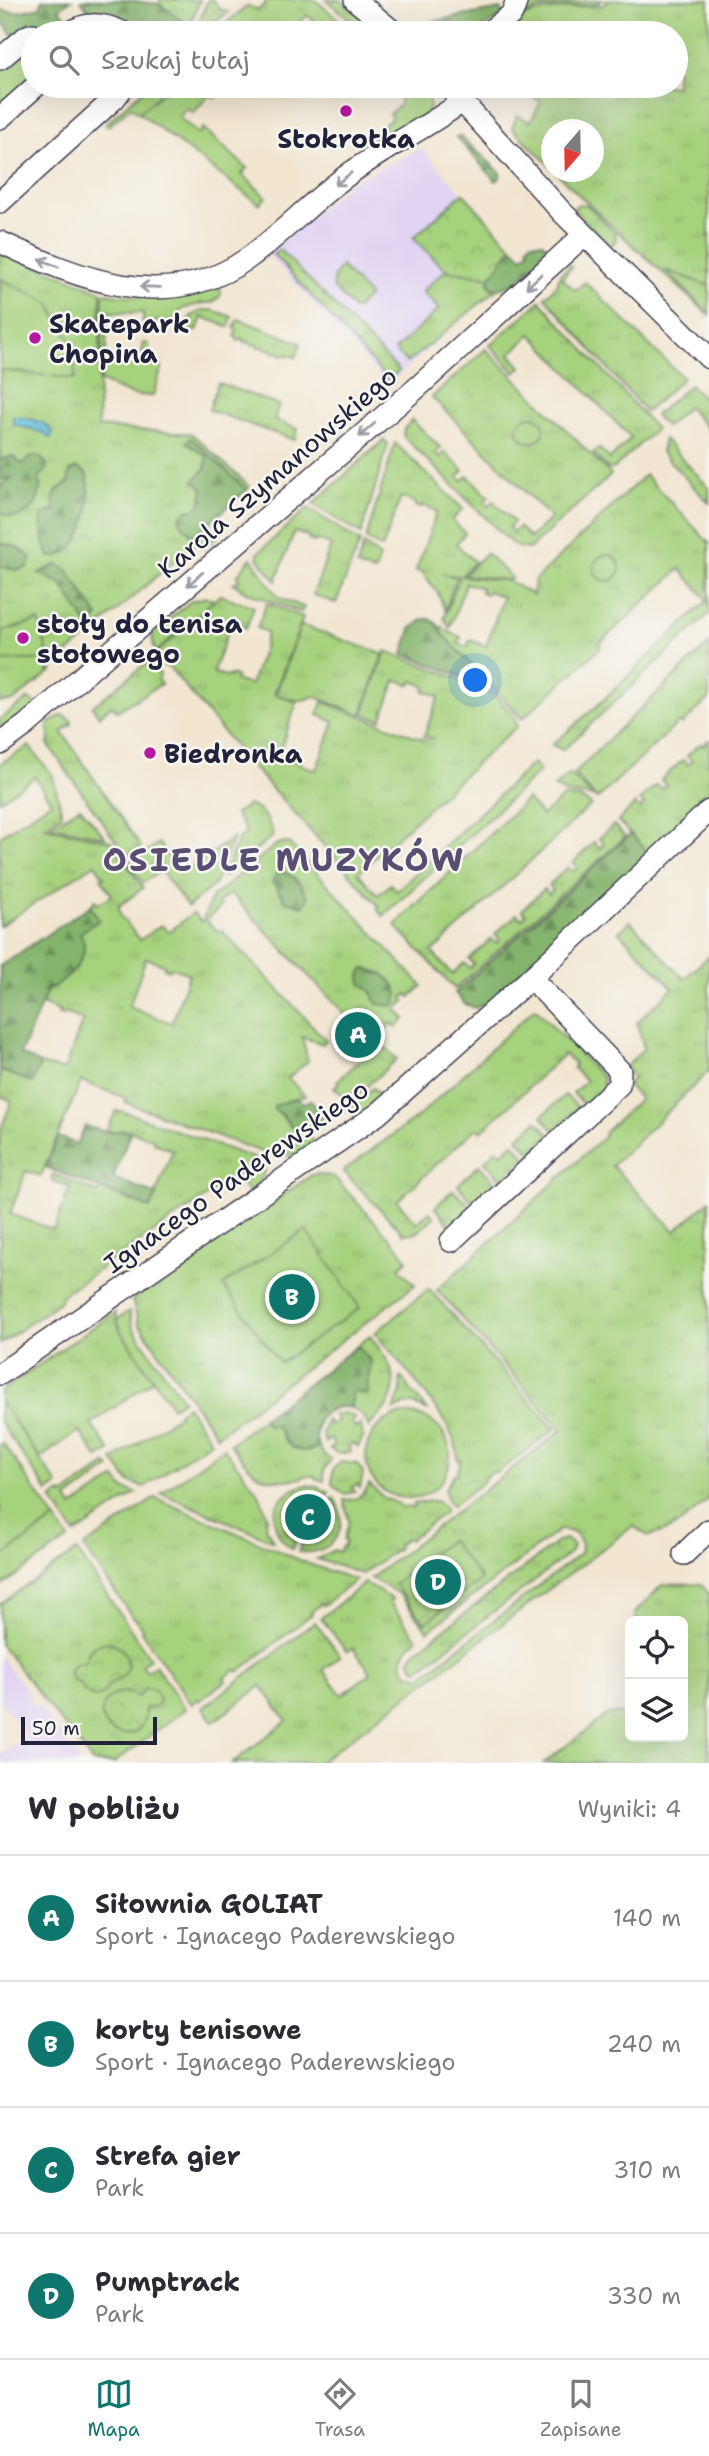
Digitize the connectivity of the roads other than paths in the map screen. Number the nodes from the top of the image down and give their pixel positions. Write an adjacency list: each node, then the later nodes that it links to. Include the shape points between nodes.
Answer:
1 (355, 0): 3 (street)
2 (517, 0): 4 (street)
3 (380, 21)
4 (502, 21)
5 (21, 41): 6 (street)
6 (0, 59)
7 (22, 98): 11 (street)
8 (113, 98): 12 (street)
9 (452, 98): 14 (street, one-way to 14, via 438,120 345,176 249,257 204,280 167,288 99,282)
10 (459, 98): 13 (street)
11 (0, 118)
12 (0, 202)
13 (584, 235): 15 (street); 16 (street, Karola Szymanowskiego, one-way to 16, via 419,386)
14 (0, 242)
15 (709, 358)
16 (0, 744)
17 (709, 811): 18 (street, Ignacego Paderewskiego)
18 (531, 978): 19 (street, via 620,1072 619,1085); 20 (street, Ignacego Paderewskiego, via 378,1114)
19 (451, 1241)
20 (0, 1374)
21 (709, 1530): 22 (street)
22 (684, 1554)

